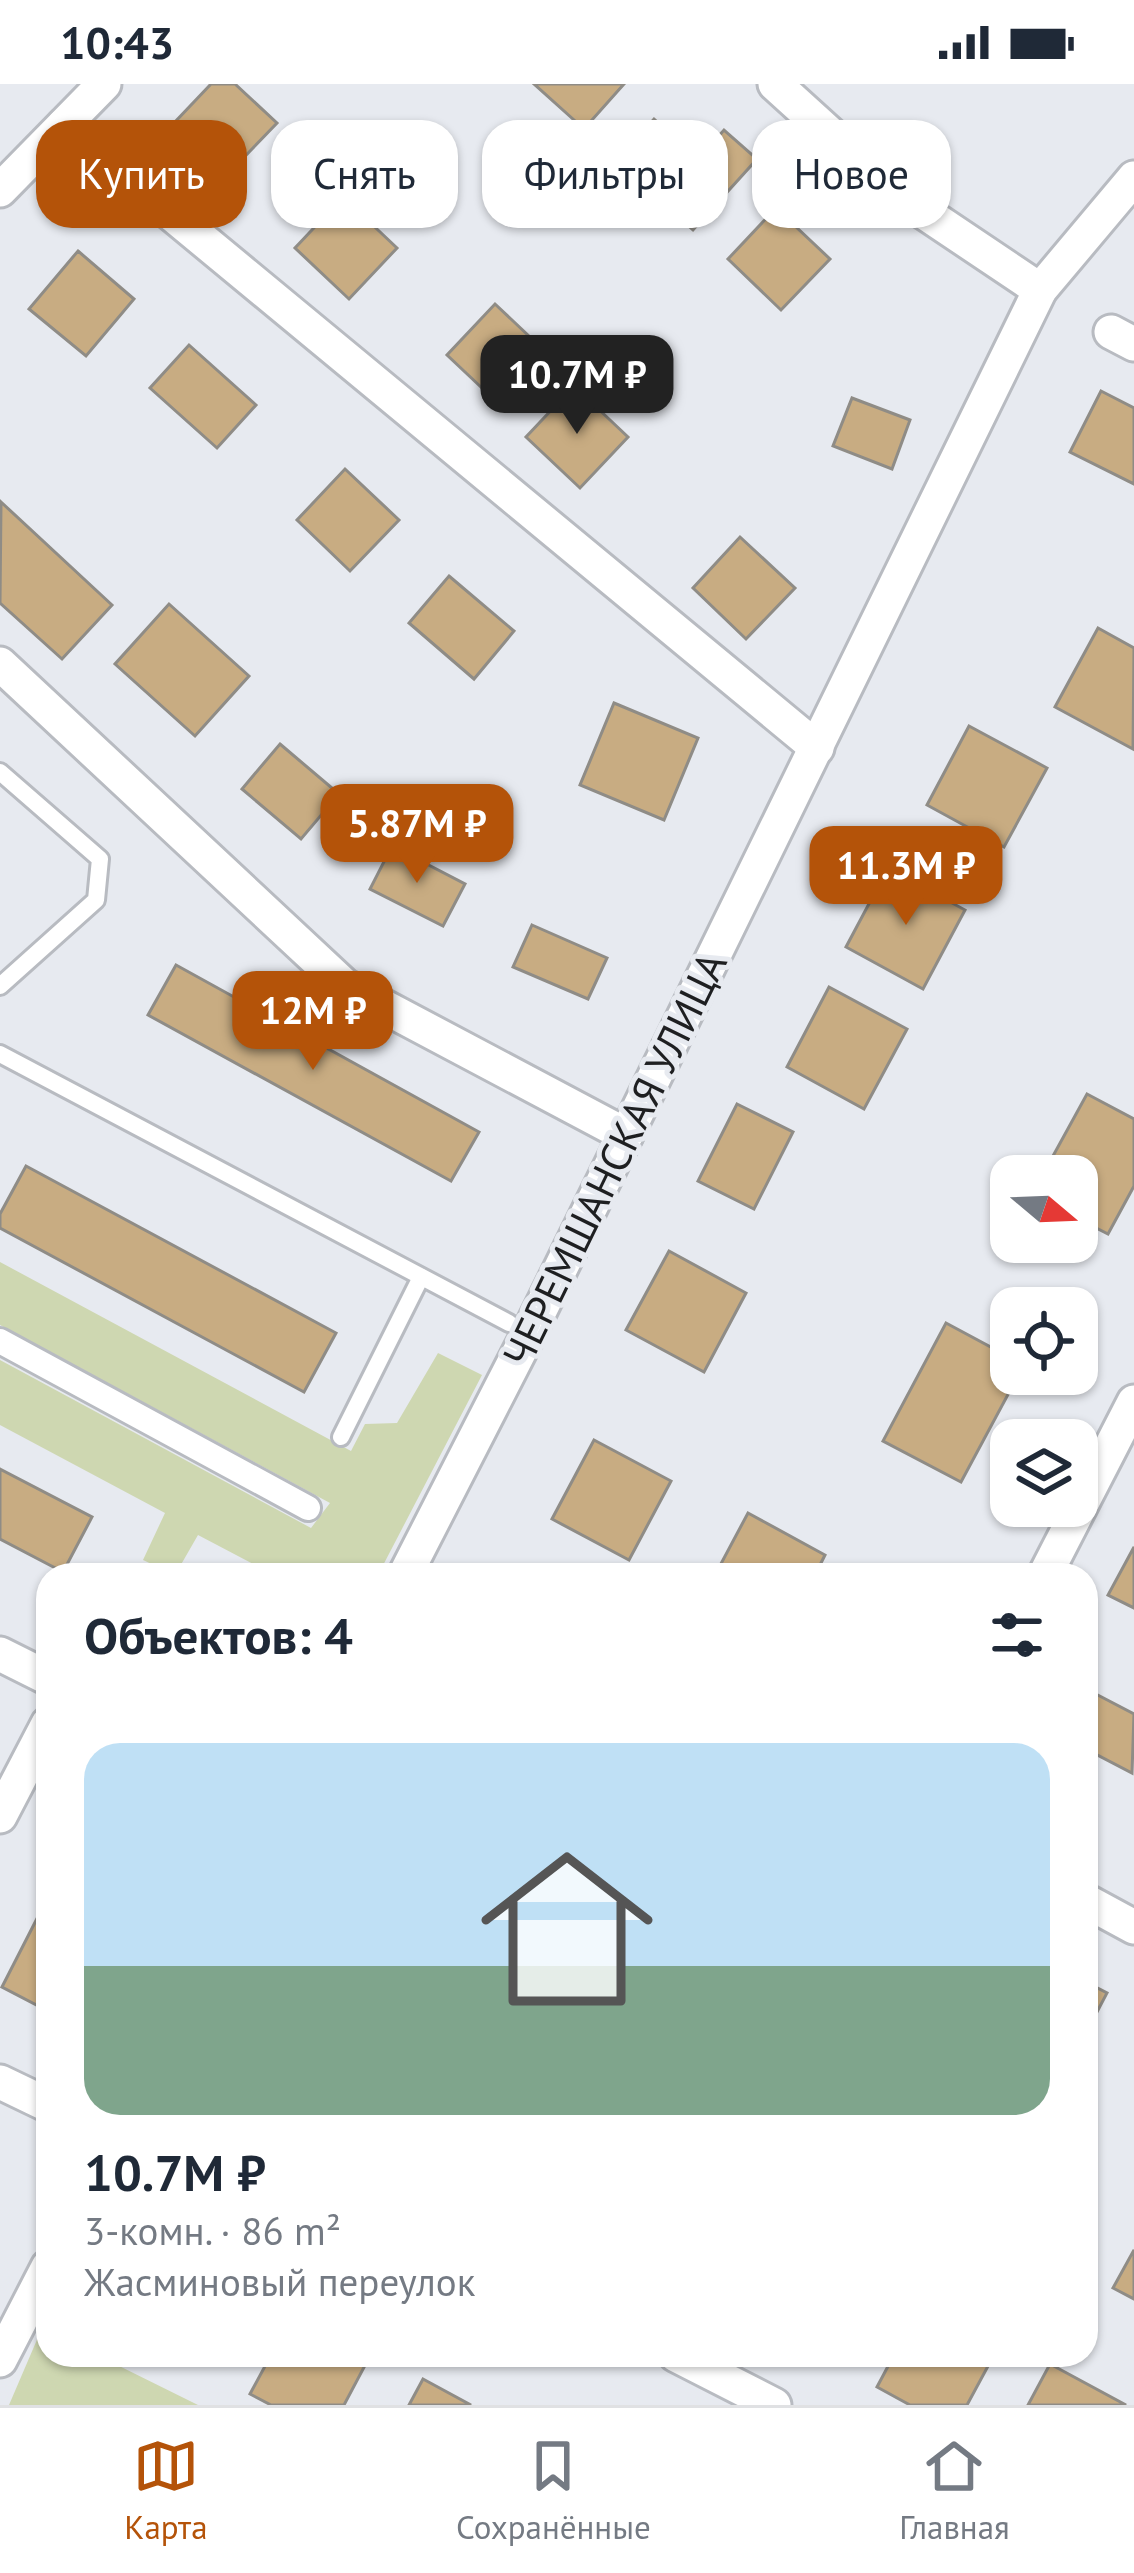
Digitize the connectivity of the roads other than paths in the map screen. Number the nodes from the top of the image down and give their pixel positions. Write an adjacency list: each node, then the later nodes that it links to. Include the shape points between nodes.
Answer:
1 (104, 84): 3 (street)
2 (775, 84): 8 (street, via 895,192)
3 (69, 120)
4 (36, 153): 6 (street)
5 (1134, 178): 8 (street, ЧЕРЕМШАНСКАЯ УЛИЦА)
6 (0, 190)
7 (188, 228): 10 (street)
8 (1040, 290): 10 (street, ЧЕРЕМШАНСКАЯ УЛИЦА)
9 (0, 664): 14 (street, via 345,986)
10 (817, 748): 14 (street, ЧЕРЕМШАНСКАЯ УЛИЦА)
11 (0, 772): 12 (lane, via 100,860 102,877 96,900)
12 (0, 986)
13 (0, 1054): 15 (lane)
14 (626, 1135): 16 (street, ЧЕРЕМШАНСКАЯ УЛИЦА)
15 (421, 1277): 16 (lane); 19 (lane)
16 (518, 1330): 21 (street, ЧЕРЕМШАНСКАЯ УЛИЦА)
17 (0, 1341): 20 (street)
18 (1134, 1402): 22 (street)
19 (341, 1437)
20 (308, 1508)
21 (411, 1563)
22 (1051, 1563)
23 (0, 1654): 24 (street)
24 (36, 1672)
25 (36, 1747): 26 (street)
26 (0, 1816)
27 (1098, 1908): 28 (street)
28 (1134, 1927)
29 (0, 2082): 30 (street)
30 (36, 2099)
31 (36, 2290): 32 (street)
32 (0, 2360)
33 (700, 2367): 34 (street)
34 (774, 2405)

